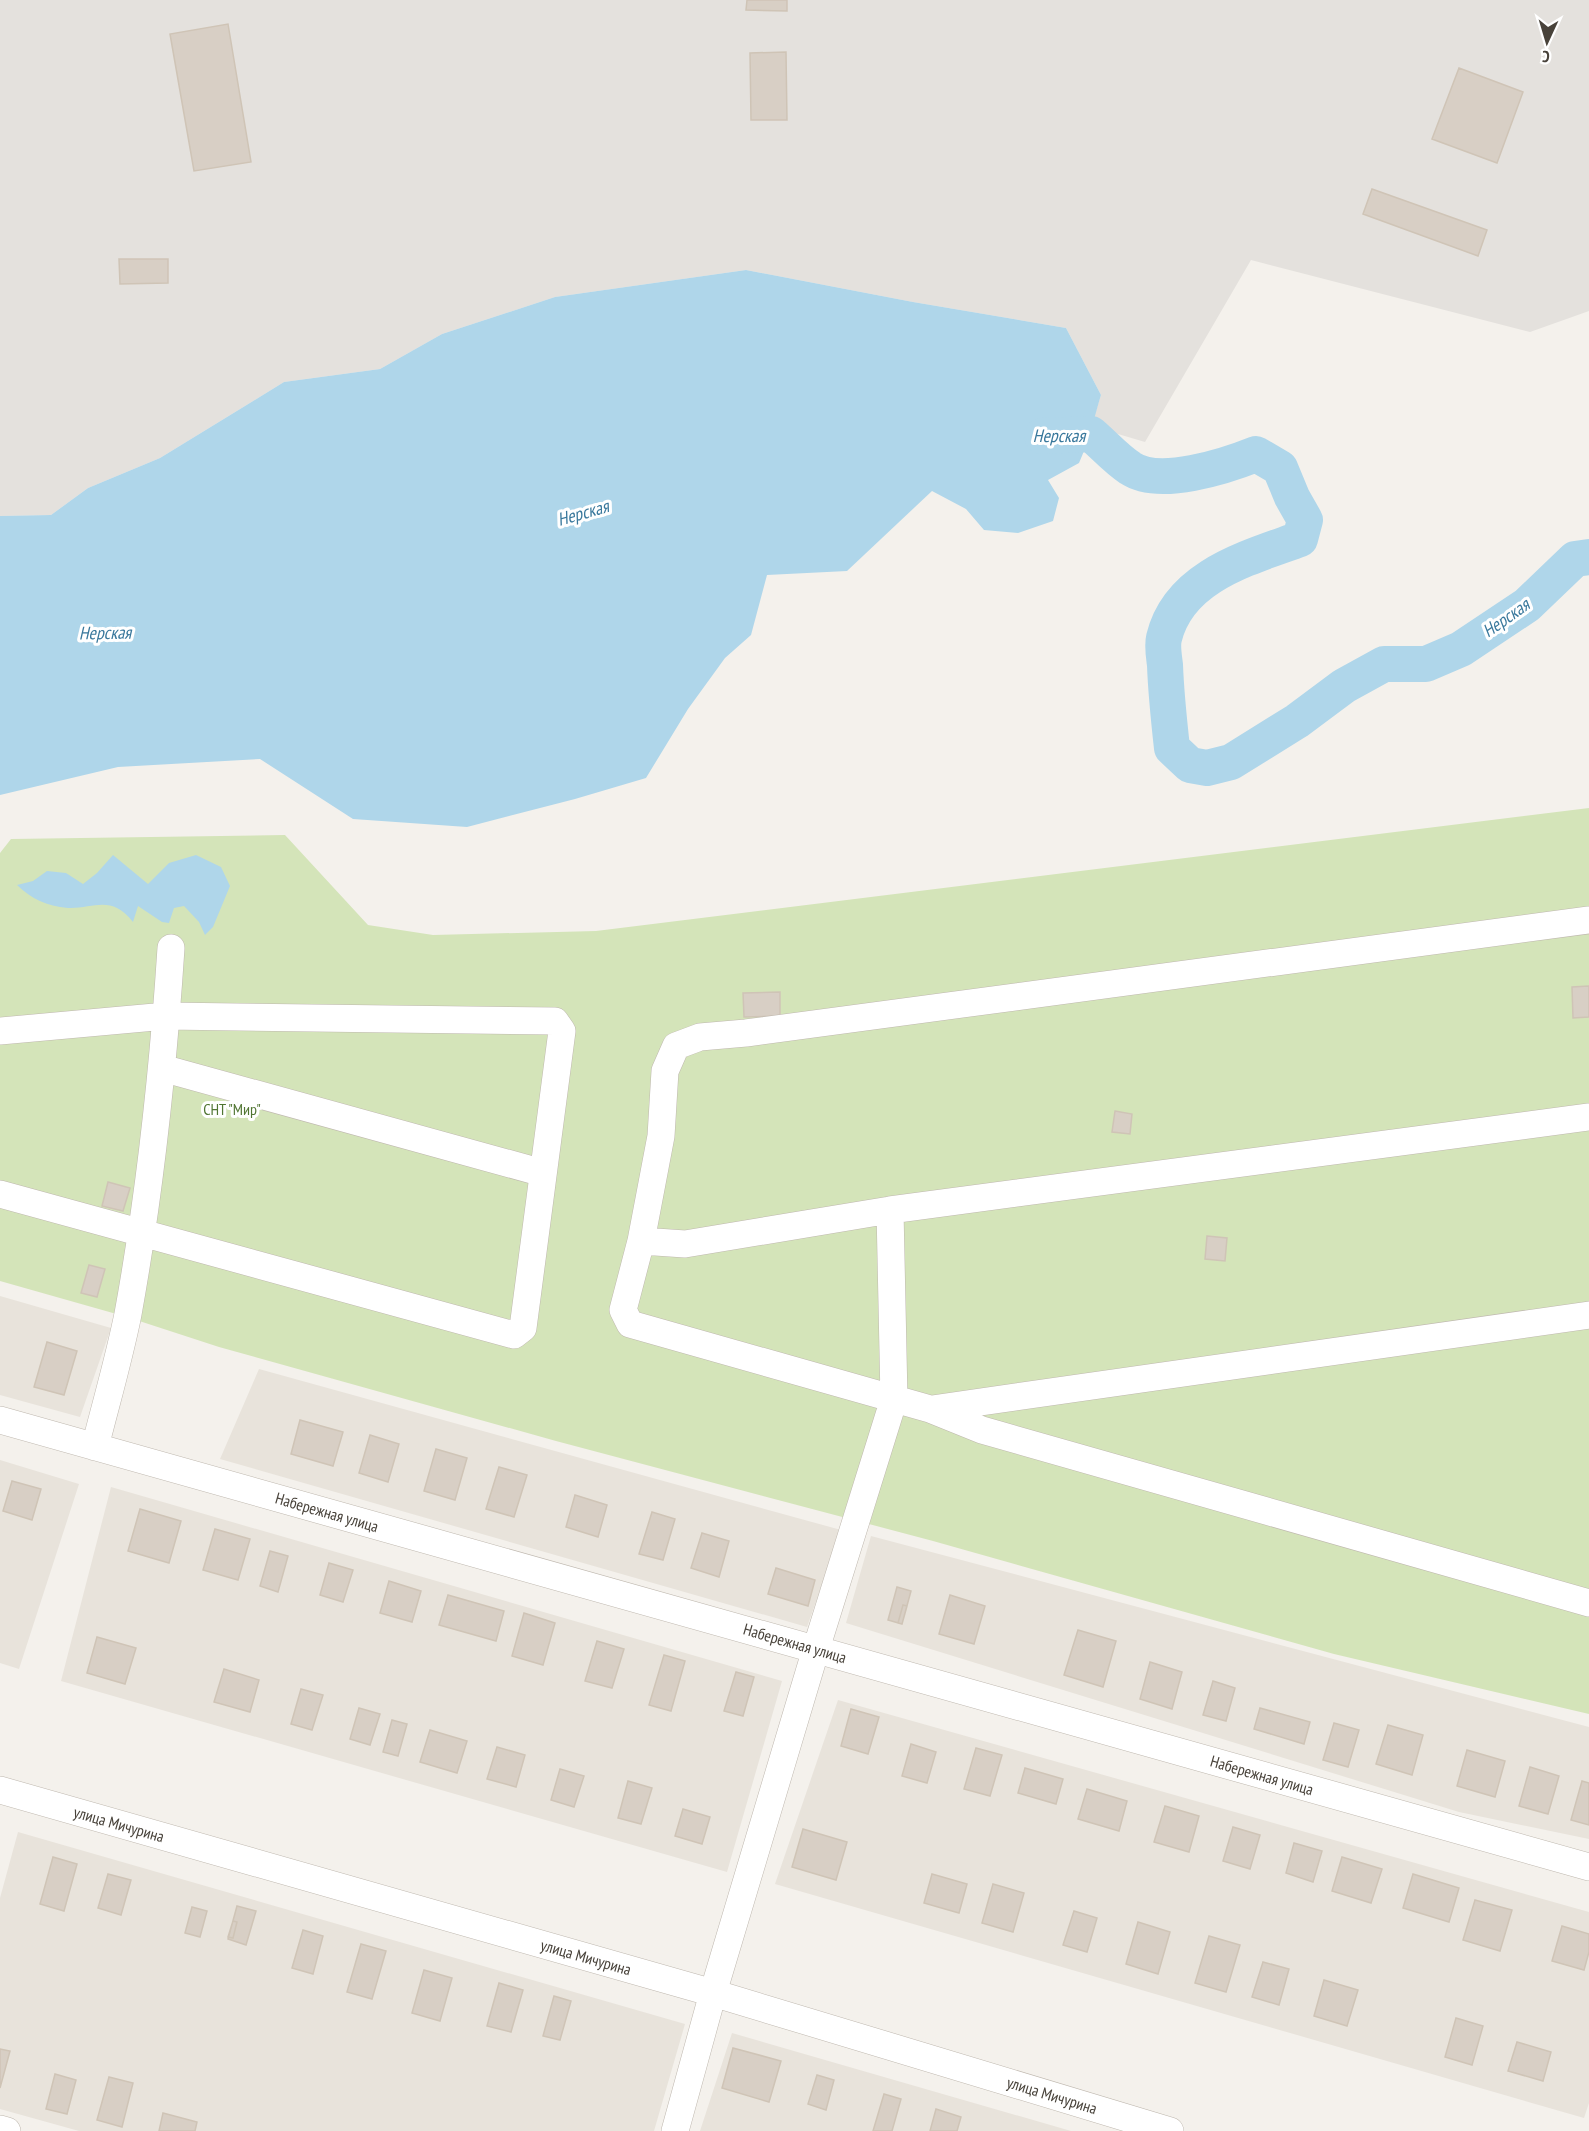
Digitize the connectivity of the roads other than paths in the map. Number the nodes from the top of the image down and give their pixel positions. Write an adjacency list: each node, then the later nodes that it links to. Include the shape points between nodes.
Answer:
1 (1589, 920): 11 (street, via 700,1037 676,1046 665,1071 661,1136)
2 (171, 948): 3 (street)
3 (166, 1016): 4 (street); 5 (street); 7 (street, via 555,1021 562,1031)
4 (0, 1031)
5 (162, 1068): 7 (street); 10 (street)
6 (1589, 1118): 9 (street)
7 (543, 1173): 10 (street, via 523,1328 514,1335)
8 (0, 1194): 10 (street)
9 (890, 1210): 11 (street, via 685,1244); 13 (street)
10 (142, 1232): 16 (street, via 127,1317)
11 (640, 1241): 13 (street, via 623,1310 630,1324)
12 (1589, 1315): 14 (street)
13 (894, 1399): 14 (street); 18 (street)
14 (930, 1409): 17 (street, via 982,1430)
15 (0, 1420): 16 (street, Набережная улица)
16 (95, 1448): 18 (street, Набережная улица)
17 (1589, 1603)
18 (816, 1649): 20 (street, Набережная улица); 21 (street)
19 (1, 1793): 21 (street, улица Мичурина)
20 (1589, 1868)
21 (713, 1993): 24 (street); 25 (street, улица Мичурина)
22 (0, 2129): 23 (street)
23 (7, 2131)
24 (675, 2131)
25 (1170, 2131)

